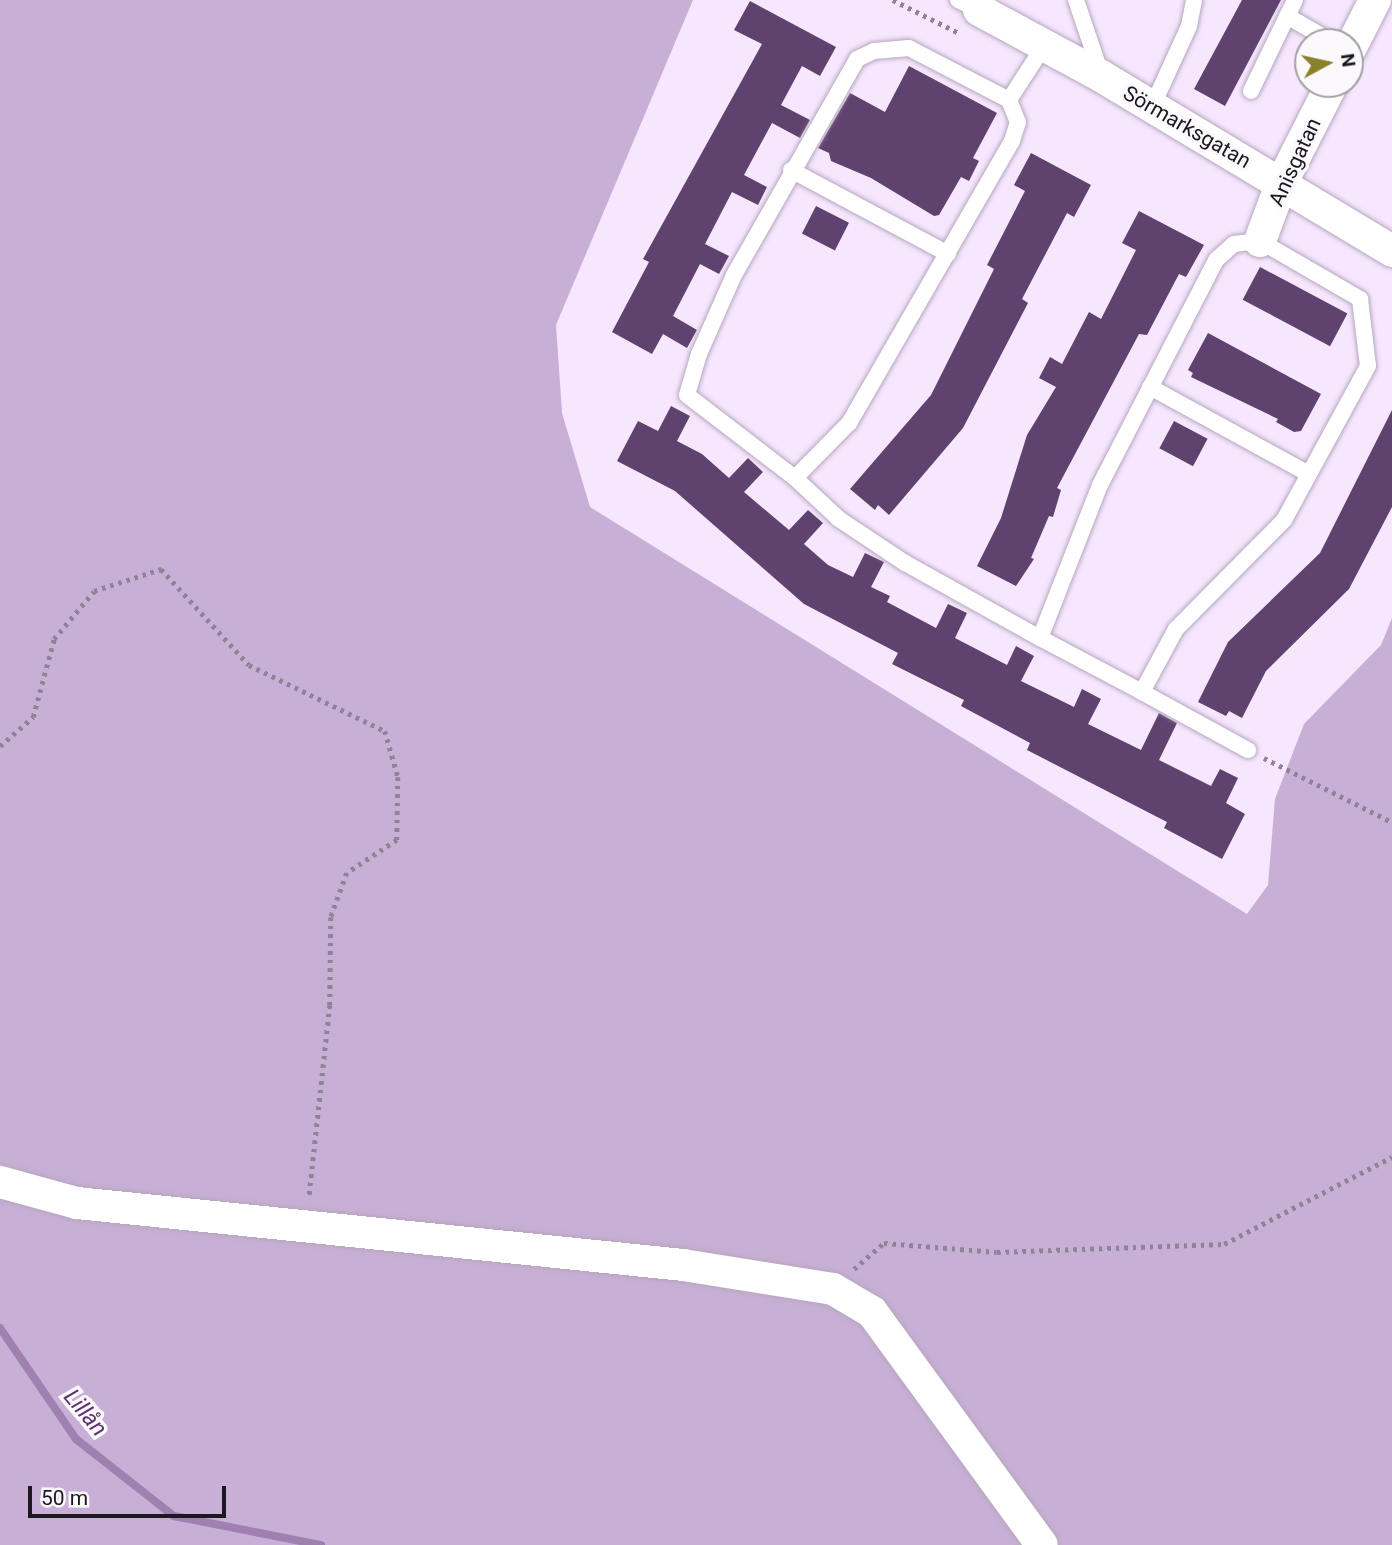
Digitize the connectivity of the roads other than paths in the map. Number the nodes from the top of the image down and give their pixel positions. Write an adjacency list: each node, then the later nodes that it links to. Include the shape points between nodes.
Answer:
1 (1076, 0): 10 (lane)
2 (1194, 0): 14 (lane, via 1189,26)
3 (1294, 0): 6 (lane)
4 (1376, 0): 8 (street)
5 (972, 3): 9 (street, Sörmarksgatan)
6 (1287, 16): 7 (lane); 11 (lane)
7 (1308, 28)
8 (1361, 28)
9 (1044, 47): 10 (street, Sörmarksgatan); 13 (lane)
10 (1101, 76): 14 (street, Sörmarksgatan)
11 (1251, 91)
12 (1325, 98): 16 (street, Anisgatan)
13 (1009, 100): 15 (lane, via 909,48 874,51 857,59 844,74); 19 (lane, via 1018,122 1012,141)
14 (1152, 107): 16 (street, Sörmarksgatan)
15 (791, 170): 19 (lane); 22 (lane, via 734,275 699,354 687,395)
16 (1282, 182): 17 (street, Anisgatan); 18 (street, Sörmarksgatan)
17 (1260, 241): 20 (lane, via 1234,244 1216,260); 21 (lane, via 1360,299 1368,366)
18 (1392, 251)
19 (948, 254): 22 (lane, via 849,424)
20 (1150, 387): 21 (lane); 23 (lane, via 1100,485)
21 (1307, 473): 24 (lane, via 1284,520 1176,629)
22 (796, 478): 23 (lane, via 839,519 894,556)
23 (1040, 638): 24 (lane)
24 (1142, 692): 25 (lane)
25 (1248, 750)
26 (0, 1182): 27 (street, via 78,1203 683,1265 833,1289 872,1311)
27 (1042, 1545)

